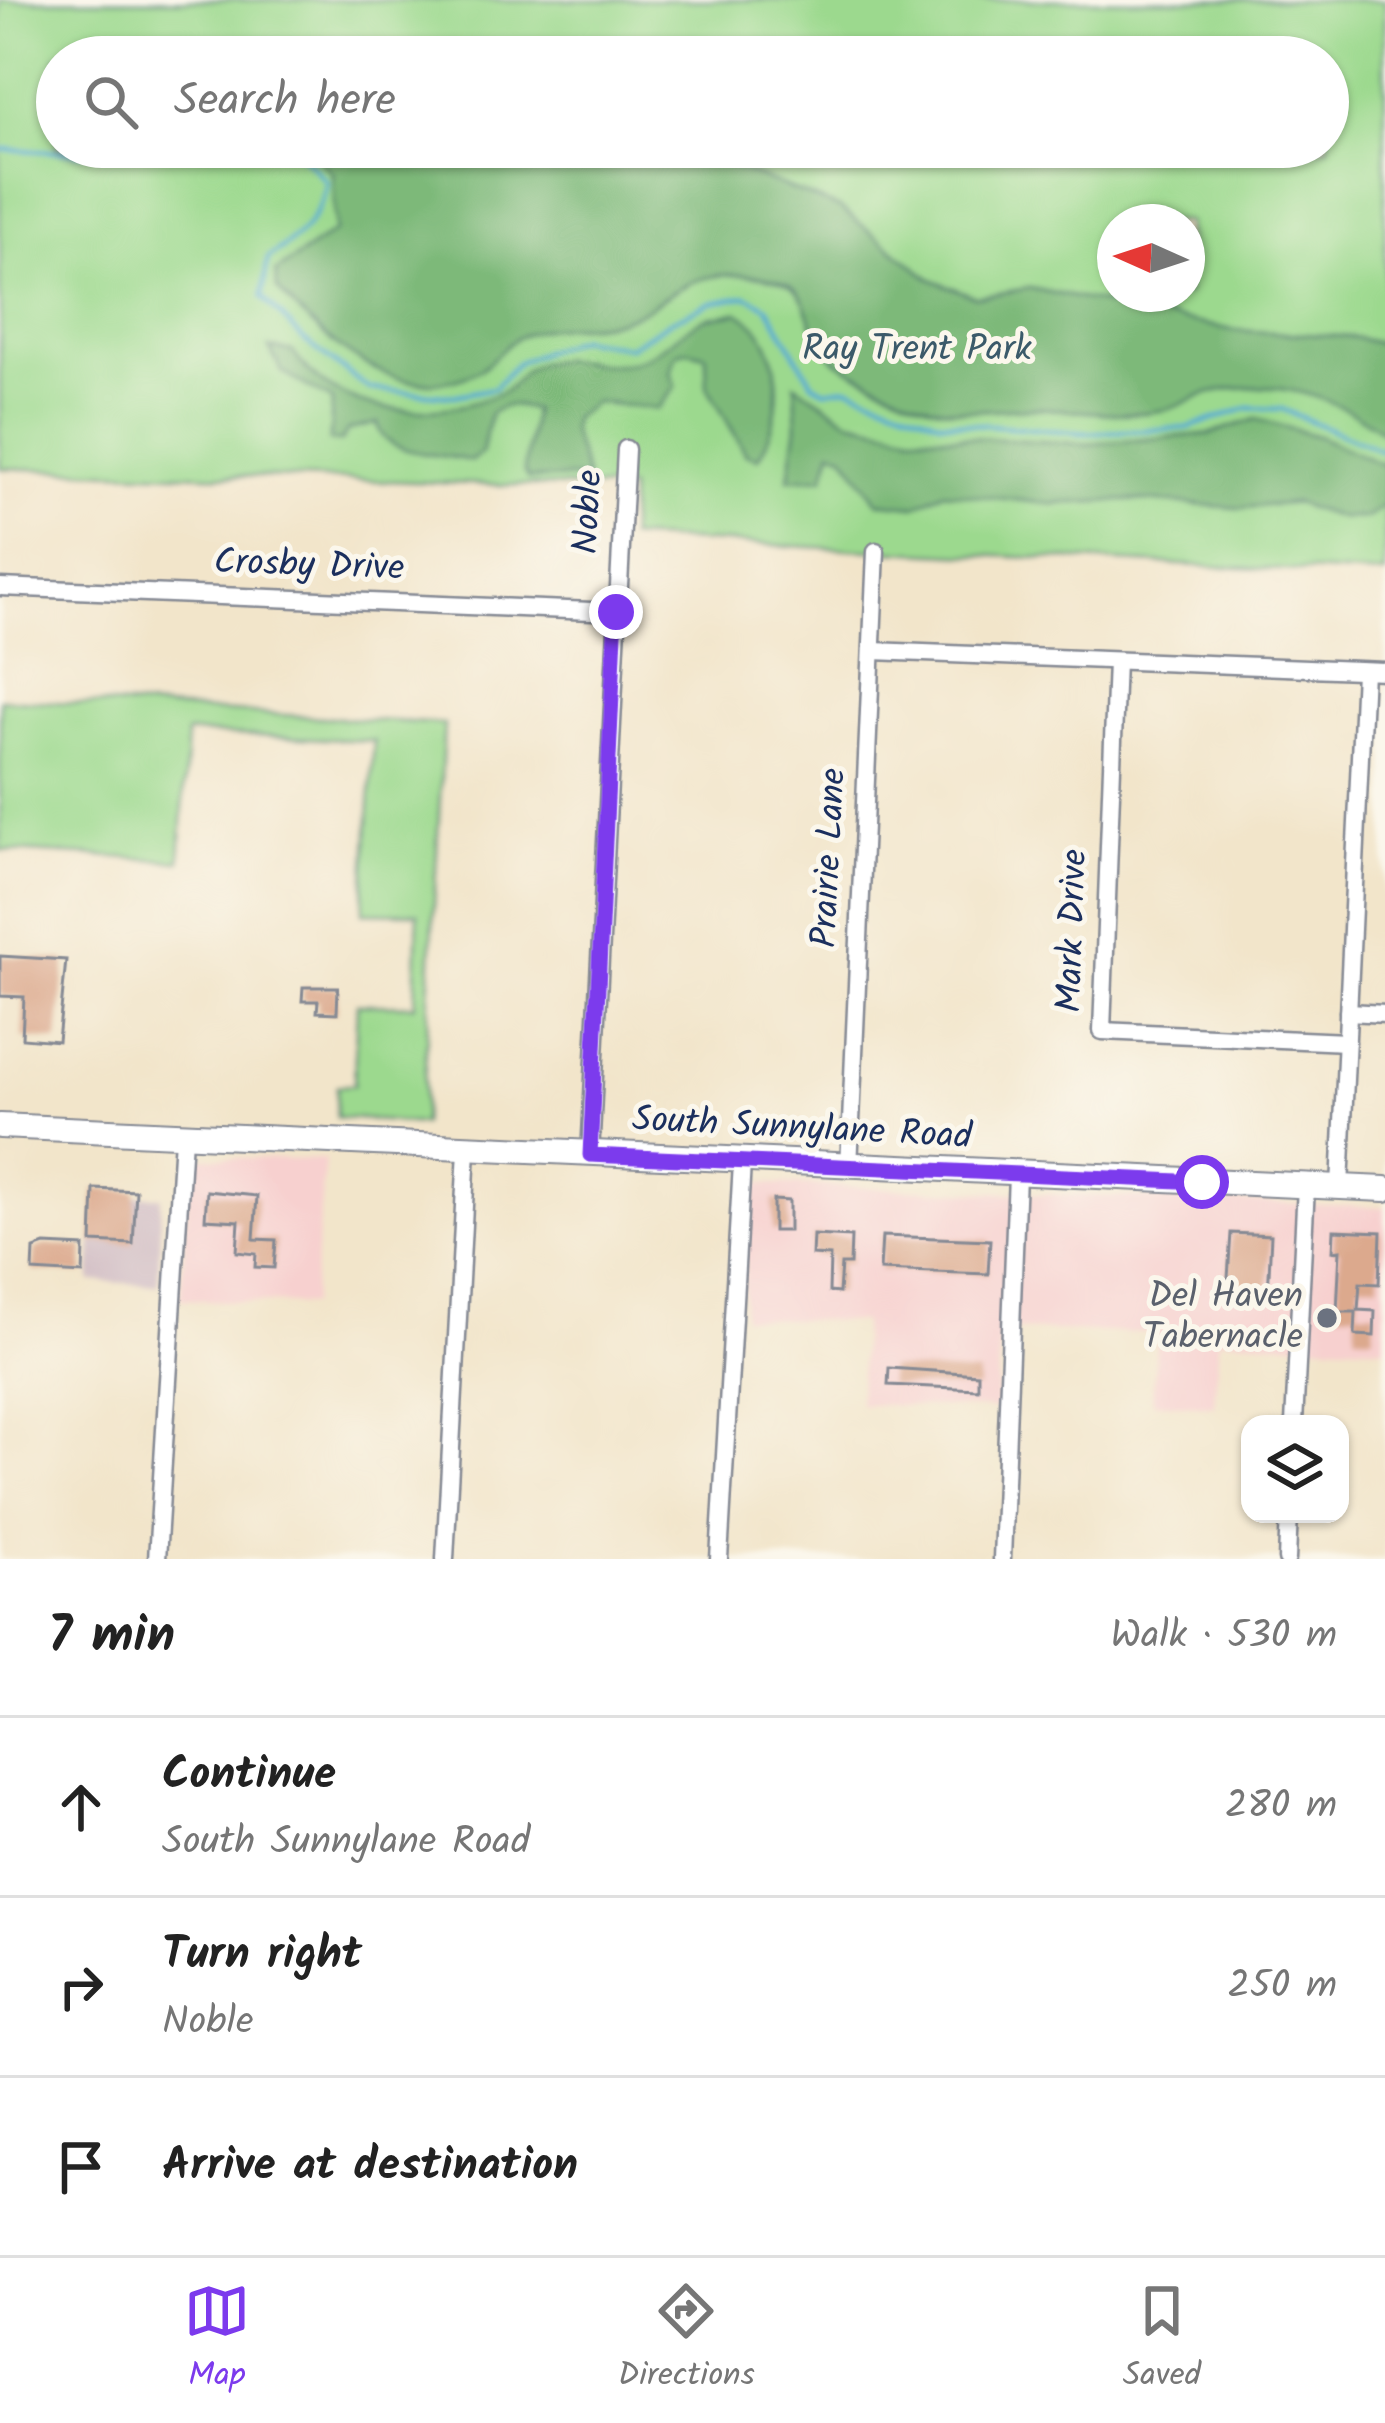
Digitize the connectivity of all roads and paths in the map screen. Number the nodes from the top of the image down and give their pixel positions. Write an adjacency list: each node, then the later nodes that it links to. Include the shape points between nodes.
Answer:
1 (626, 449): 4 (street, Noble)
2 (876, 550): 5 (street, Prairie Lane)
3 (0, 586): 4 (street, Crosby Drive)
4 (616, 612): 15 (street, Noble)
5 (873, 651): 6 (street); 17 (street, Prairie Lane)
6 (1116, 661): 7 (street); 11 (street, Mark Drive, via 1102,1031)
7 (1364, 671): 8 (street); 9 (street)
8 (1385, 671)
9 (1348, 1012): 10 (street); 11 (street)
10 (1385, 1014)
11 (1347, 1042): 20 (street)
12 (0, 1126): 13 (main road, South Sunnylane Road)
13 (183, 1137): 14 (main road, South Sunnylane Road); 24 (street)
14 (467, 1150): 15 (main road, South Sunnylane Road); 25 (street)
15 (590, 1155): 16 (main road, South Sunnylane Road)
16 (742, 1163): 17 (main road, South Sunnylane Road); 26 (street)
17 (849, 1168): 18 (main road, South Sunnylane Road)
18 (1017, 1174): 19 (main road, South Sunnylane Road); 27 (street)
19 (1306, 1186): 20 (main road, South Sunnylane Road); 22 (street)
20 (1340, 1187): 21 (main road, South Sunnylane Road)
21 (1385, 1190)
22 (1294, 1415)
23 (1289, 1523): 28 (street)
24 (157, 1559)
25 (446, 1559)
26 (719, 1559)
27 (1002, 1559)
28 (1287, 1559)

